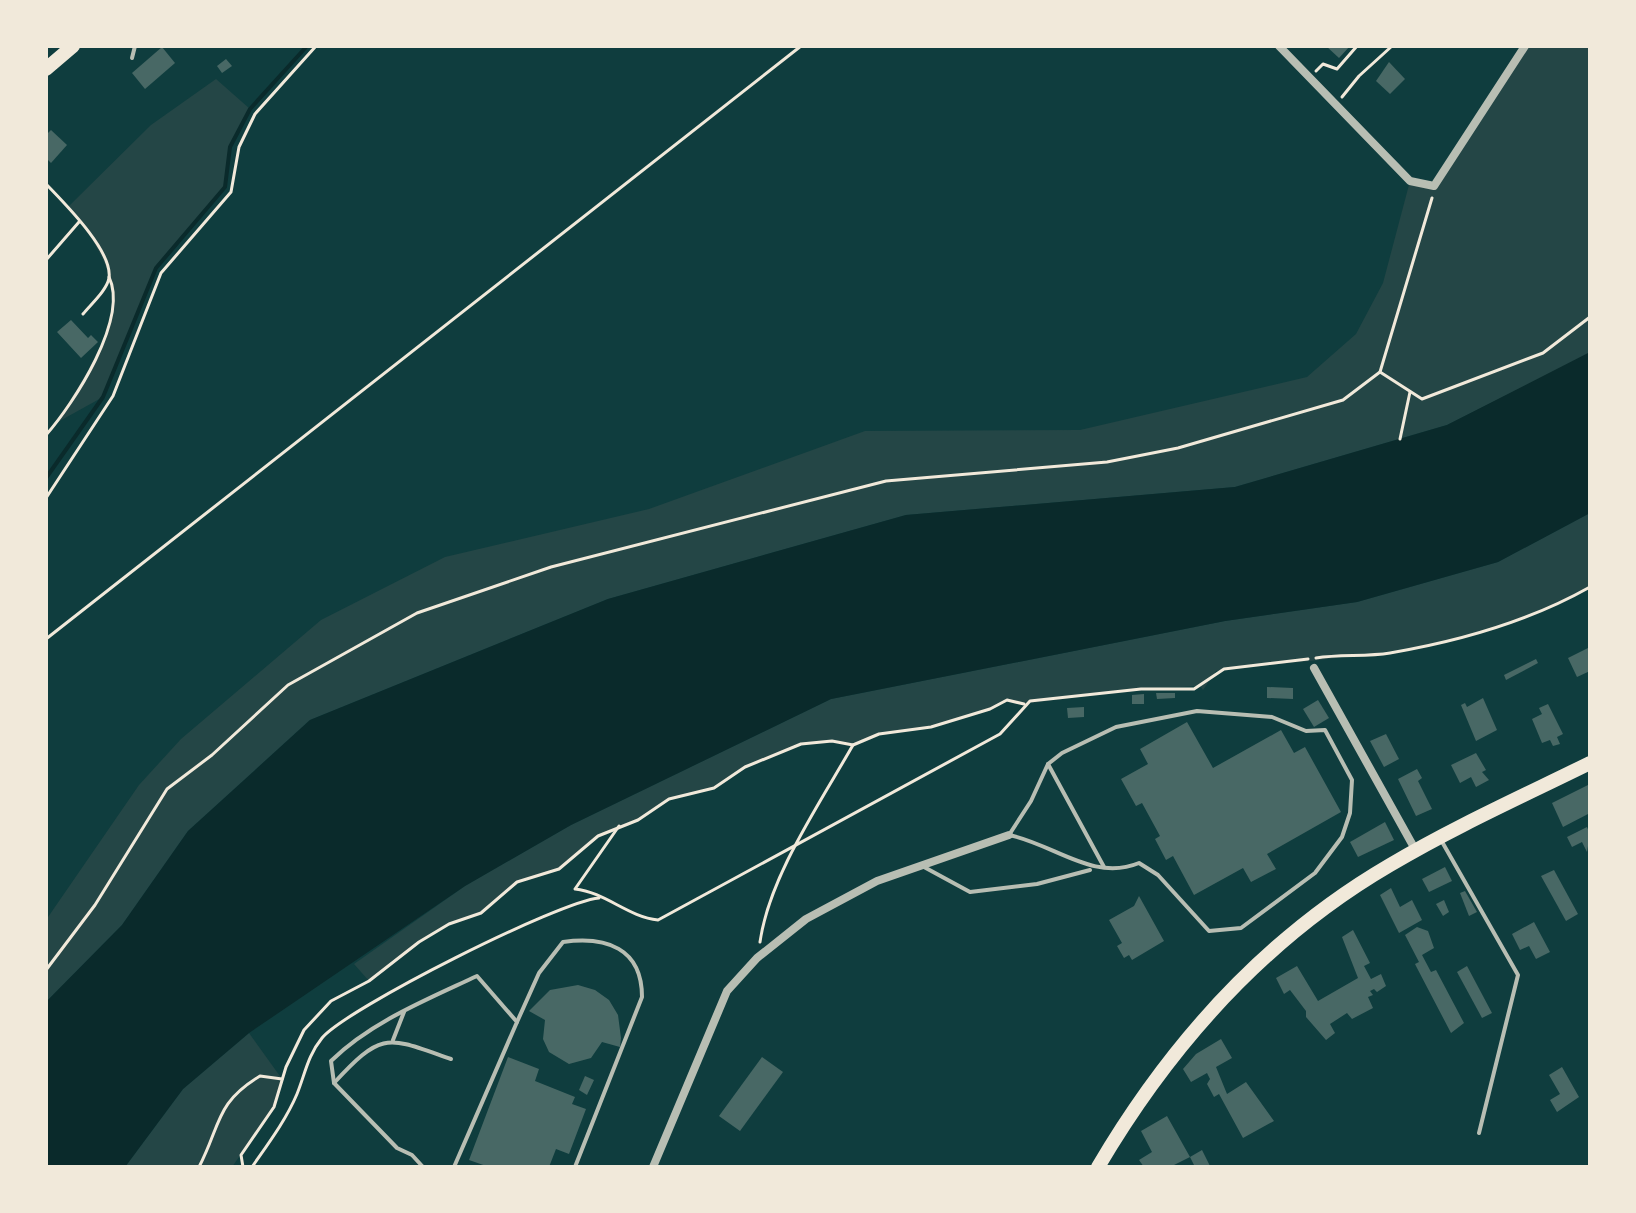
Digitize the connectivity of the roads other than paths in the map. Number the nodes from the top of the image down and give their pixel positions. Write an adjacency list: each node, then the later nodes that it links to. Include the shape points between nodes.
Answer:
1 (73, 46): 6 (main road)
2 (135, 46): 5 (lane)
3 (1279, 46): 4 (street, via 1410,181 1434,186)
4 (1525, 46)
5 (132, 58)
6 (46, 69)
7 (1314, 668): 12 (street)
8 (1590, 763): 11 (main road)
9 (1048, 764): 10 (lane); 14 (lane); 14 (lane, via 1116,727 1197,711 1272,717 1306,731 1325,730 1352,780 1342,837 1315,873 1241,928 1209,931 1158,875 1139,863 1125,869)
10 (1009, 835): 13 (street); 15 (lane, via 1034,840)
11 (1440, 838): 12 (main road); 21 (lane, via 1518,975)
12 (1416, 851): 26 (main road, via 1320,910 1252,967 1193,1029 1137,1102)
13 (922, 866): 15 (lane, via 970,892 1037,884); 25 (street, via 877,881 806,919 757,958 727,991)
14 (1104, 867): 15 (lane)
15 (1092, 869)
16 (405, 1010): 17 (lane, via 477,976); 18 (lane); 20 (lane, via 331,1061)
17 (517, 1022): 23 (lane); 24 (lane, via 539,973 563,942 593,938 632,958 642,976 642,997)
18 (393, 1040): 19 (lane); 20 (lane, via 365,1050)
19 (451, 1059)
20 (334, 1083): 22 (lane, via 397,1148)
21 (1479, 1133)
22 (423, 1167)
23 (454, 1167)
24 (575, 1167)
25 (653, 1167)
26 (1098, 1167)

